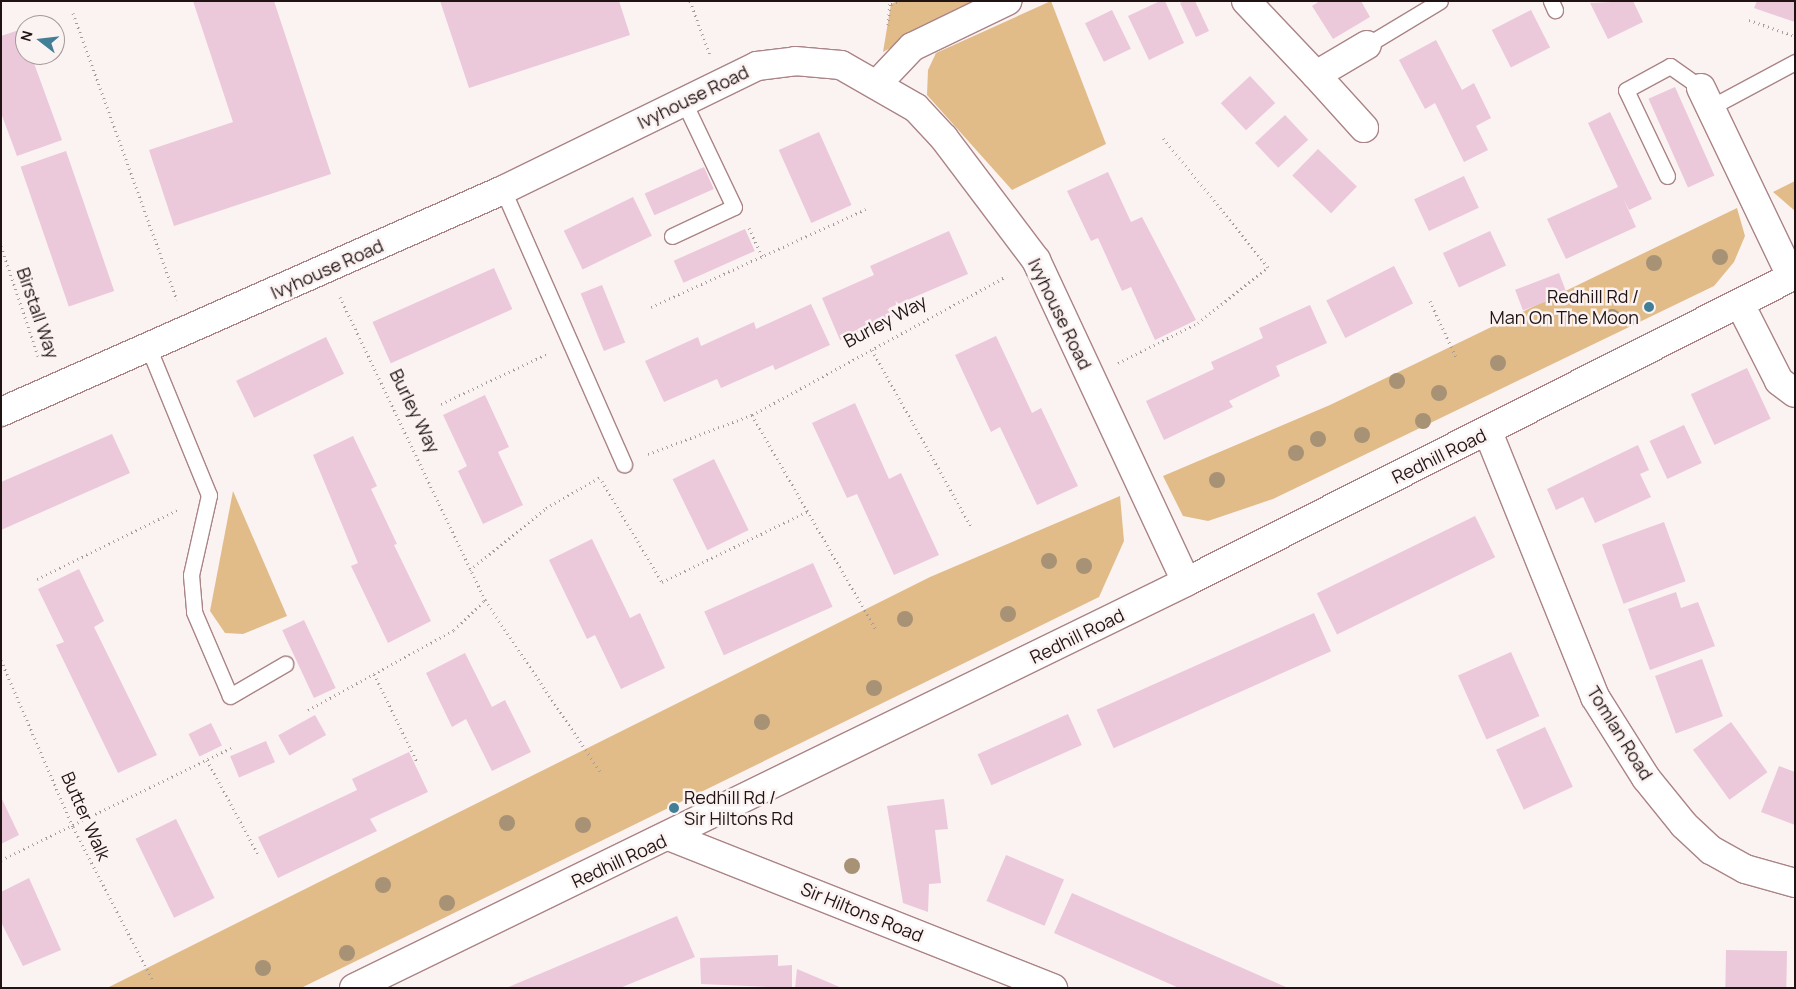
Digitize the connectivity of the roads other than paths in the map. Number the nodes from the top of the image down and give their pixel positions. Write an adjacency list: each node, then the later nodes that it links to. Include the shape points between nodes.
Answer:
1 (1007, 1): 7 (street, via 912,47)
2 (1246, 1): 6 (street)
3 (1440, 1): 4 (lane)
4 (1367, 45): 6 (street)
5 (1795, 62): 8 (lane)
6 (1316, 75): 10 (street)
7 (878, 83): 9 (street, Ivyhouse Road, via 841,65 795,61 756,66); 21 (street, Ivyhouse Road, via 916,108 944,138 1036,260)
8 (1706, 98): 11 (lane, via 1670,66 1626,90); 14 (street)
9 (684, 102): 12 (street, Ivyhouse Road); 13 (lane, via 734,207)
10 (1364, 128)
11 (1667, 176)
12 (503, 190): 16 (street, Ivyhouse Road); 20 (lane)
13 (672, 236)
14 (1793, 276): 15 (street, Redhill Road)
15 (1740, 304): 17 (street, via 1779,381); 19 (street, Redhill Road)
16 (149, 349): 18 (street, Ivyhouse Road); 22 (lane, via 208,495 191,575 194,612 230,696)
17 (1795, 393)
18 (1, 412)
19 (1488, 432): 21 (street, Redhill Road); 24 (street, Tomlan Road, via 1595,697 1646,778 1684,825 1711,850 1745,869)
20 (624, 464)
21 (1186, 582): 23 (street, Redhill Road)
22 (285, 664)
23 (671, 837): 25 (street, Redhill Road); 26 (street, Sir Hiltons Road)
24 (1795, 883)
25 (354, 988)
26 (1053, 988)

